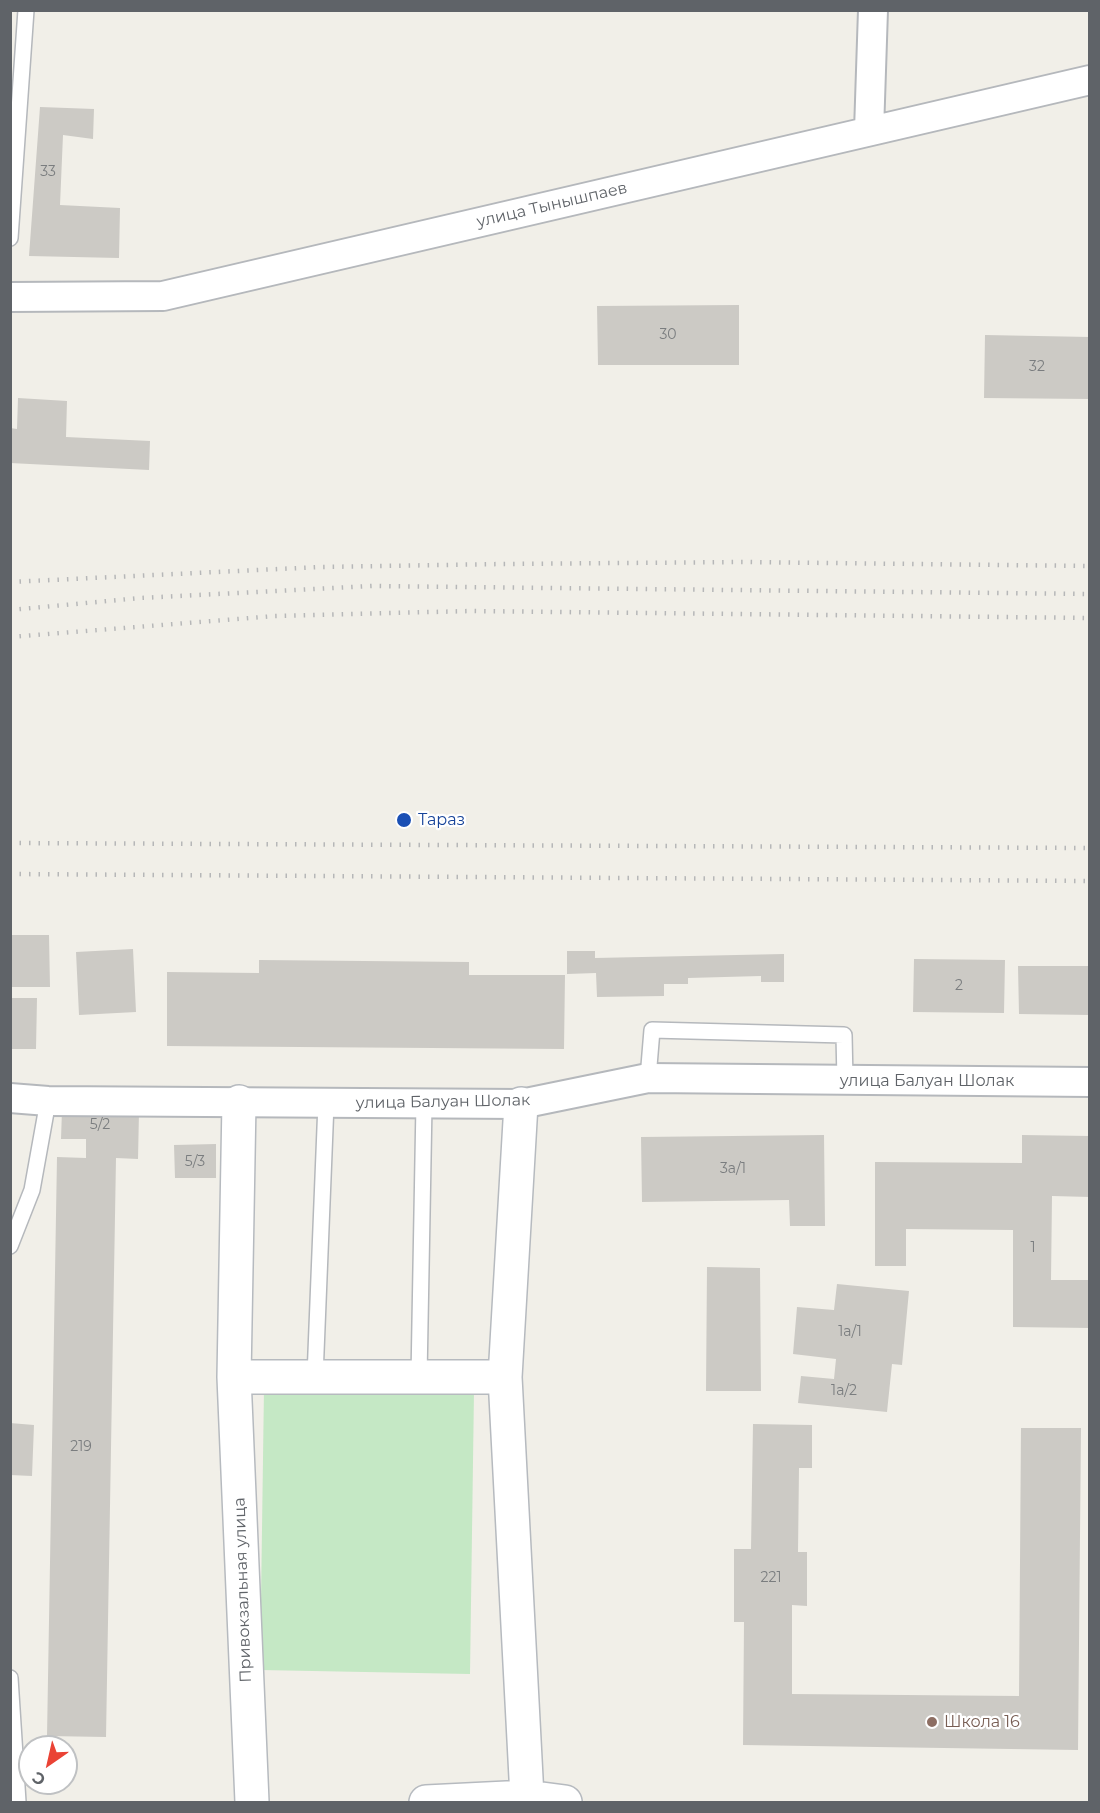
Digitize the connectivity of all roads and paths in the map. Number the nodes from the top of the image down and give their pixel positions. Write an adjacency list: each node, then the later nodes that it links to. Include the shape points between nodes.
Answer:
1 (26, 10): 4 (lane)
2 (873, 10): 5 (street)
3 (1089, 80): 5 (street, улица Тынышпаев)
4 (15, 108): 6 (lane)
5 (869, 131): 7 (street, улица Тынышпаев, via 163,296)
6 (10, 238)
7 (10, 297)
8 (648, 1078): 9 (street, улица Балуан Шолак); 9 (lane, via 652,1030 844,1035); 16 (street, улица Балуан Шолак)
9 (846, 1081): 10 (street, улица Балуан Шолак)
10 (1089, 1082)
11 (10, 1098): 12 (street, улица Балуан Шолак)
12 (48, 1101): 13 (street, улица Балуан Шолак); 17 (lane, via 32,1190)
13 (238, 1102): 14 (street, улица Балуан Шолак); 18 (street, Привокзальная улица)
14 (326, 1103): 15 (street, улица Балуан Шолак); 19 (lane)
15 (424, 1104): 16 (street, улица Балуан Шолак); 20 (lane)
16 (520, 1104): 21 (street)
17 (10, 1246)
18 (234, 1377): 19 (street); 25 (street, Привокзальная улица)
19 (315, 1377): 20 (street)
20 (418, 1377): 21 (street)
21 (506, 1377): 23 (street)
22 (10, 1678): 24 (lane)
23 (527, 1797): 26 (street); 27 (street)
24 (18, 1803)
25 (252, 1803)
26 (426, 1803)
27 (565, 1803)

